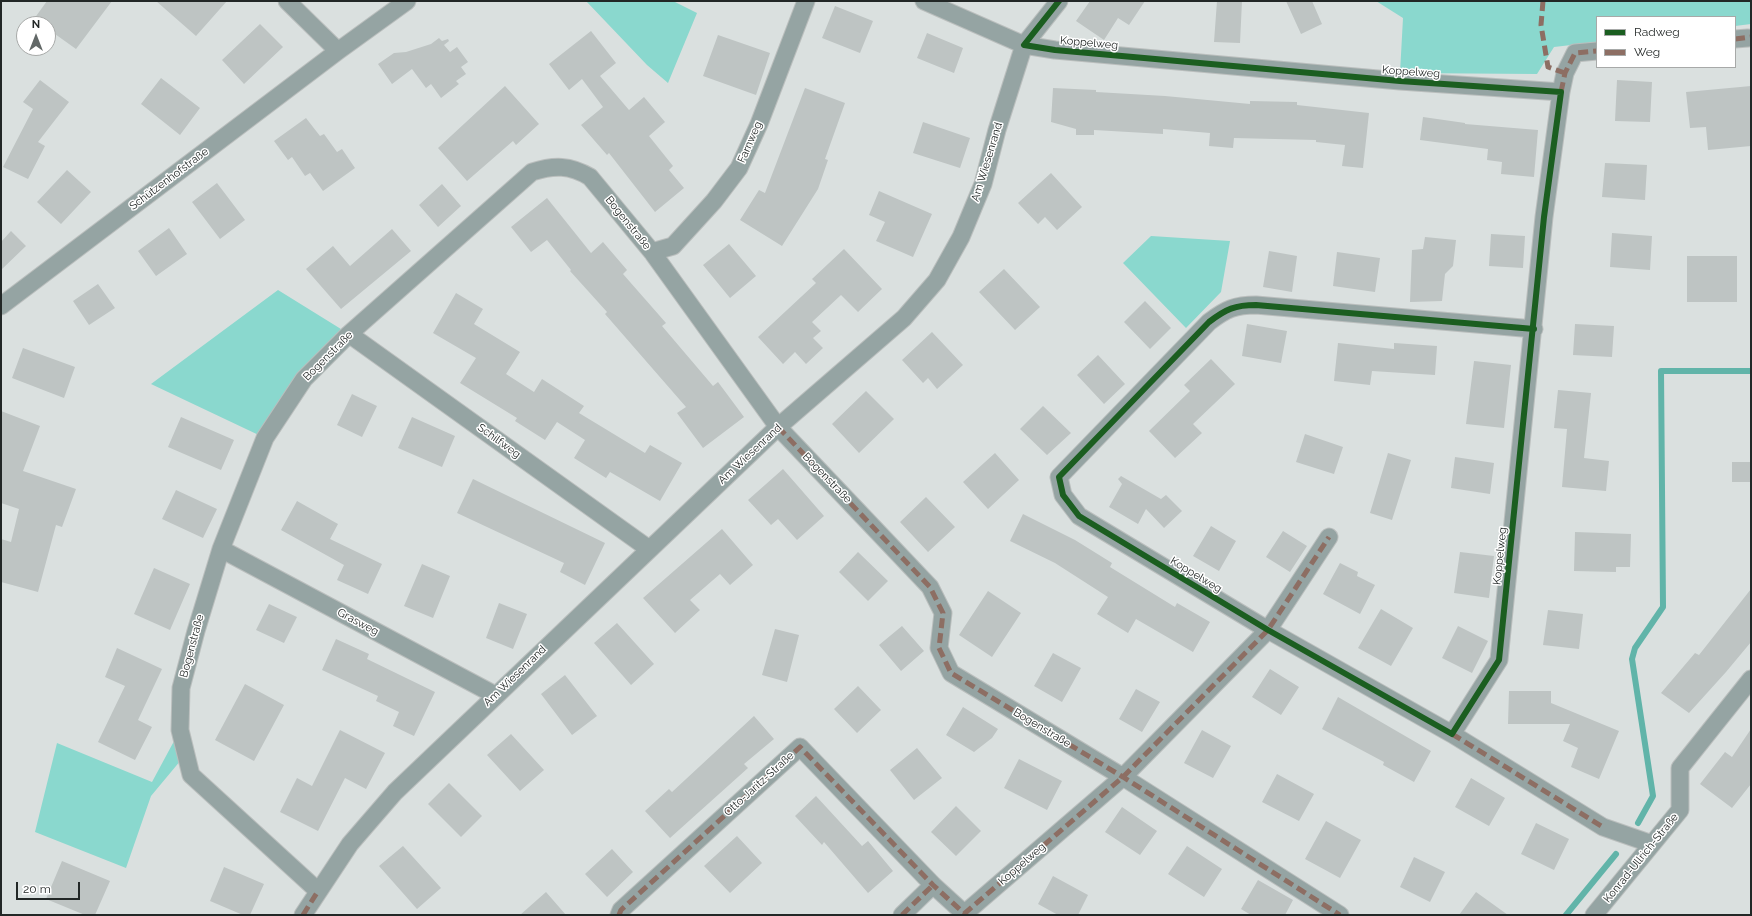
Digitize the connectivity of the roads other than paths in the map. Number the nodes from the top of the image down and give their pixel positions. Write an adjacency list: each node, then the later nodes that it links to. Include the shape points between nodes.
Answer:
1 (287, 1): 7 (street)
2 (407, 1): 7 (street, Schützenhofstraße)
3 (806, 1): 10 (street, Farnweg, via 759,124 739,168 673,246)
4 (924, 1): 6 (street)
5 (1059, 1): 6 (street)
6 (1024, 45): 9 (street, Koppelweg, via 1055,50 1400,81); 14 (street, Am Wiesenrand, via 983,184 961,237 937,280 904,318)
7 (338, 51): 11 (street, Schützenhofstraße)
8 (1596, 51): 9 (street, Koppelweg, via 1575,53 1565,73)
9 (1561, 92): 12 (street, Koppelweg, via 1544,217)
10 (652, 252): 13 (street, Bogenstraße, via 590,177 578,170 549,166 532,172); 14 (street, Bogenstraße)
11 (1, 305)
12 (1534, 329): 18 (street, Koppelweg, via 1242,305 1224,310 1209,322 1059,477 1063,495 1079,516); 21 (street, Koppelweg, via 1499,660)
13 (349, 334): 16 (street, Bogenstraße, via 304,379 265,438); 17 (street, Schilfweg)
14 (778, 427): 17 (street, Am Wiesenrand); 22 (street, Bogenstraße, via 930,587 943,613 939,648 951,673)
15 (1329, 537): 18 (street, Koppelweg)
16 (221, 549): 20 (street, Grasweg); 25 (street, Bogenstraße, via 181,688 180,730 191,775)
17 (649, 549): 20 (street, Am Wiesenrand)
18 (1268, 630): 21 (street, Koppelweg); 22 (street, Koppelweg)
19 (1751, 679): 23 (street, Konrad-Ullrich-Straße, via 1680,768 1680,810)
20 (495, 695): 25 (street, Am Wiesenrand, via 395,792 350,844)
21 (1452, 734): 23 (street, Koppelweg, via 1603,827)
22 (1124, 777): 26 (street, Koppelweg); 30 (street, Bogenstraße)
23 (1652, 844): 31 (street, Konrad-Ullrich-Straße)
24 (933, 885): 26 (street, Otto-Jaritz-Straße); 28 (street, Otto-Jaritz-Straße, via 800,747 621,910); 29 (street)
25 (318, 891): 27 (street, Am Wiesenrand)
26 (965, 914)
27 (303, 915)
28 (619, 915)
29 (902, 915)
30 (1340, 915)
31 (1594, 915)

